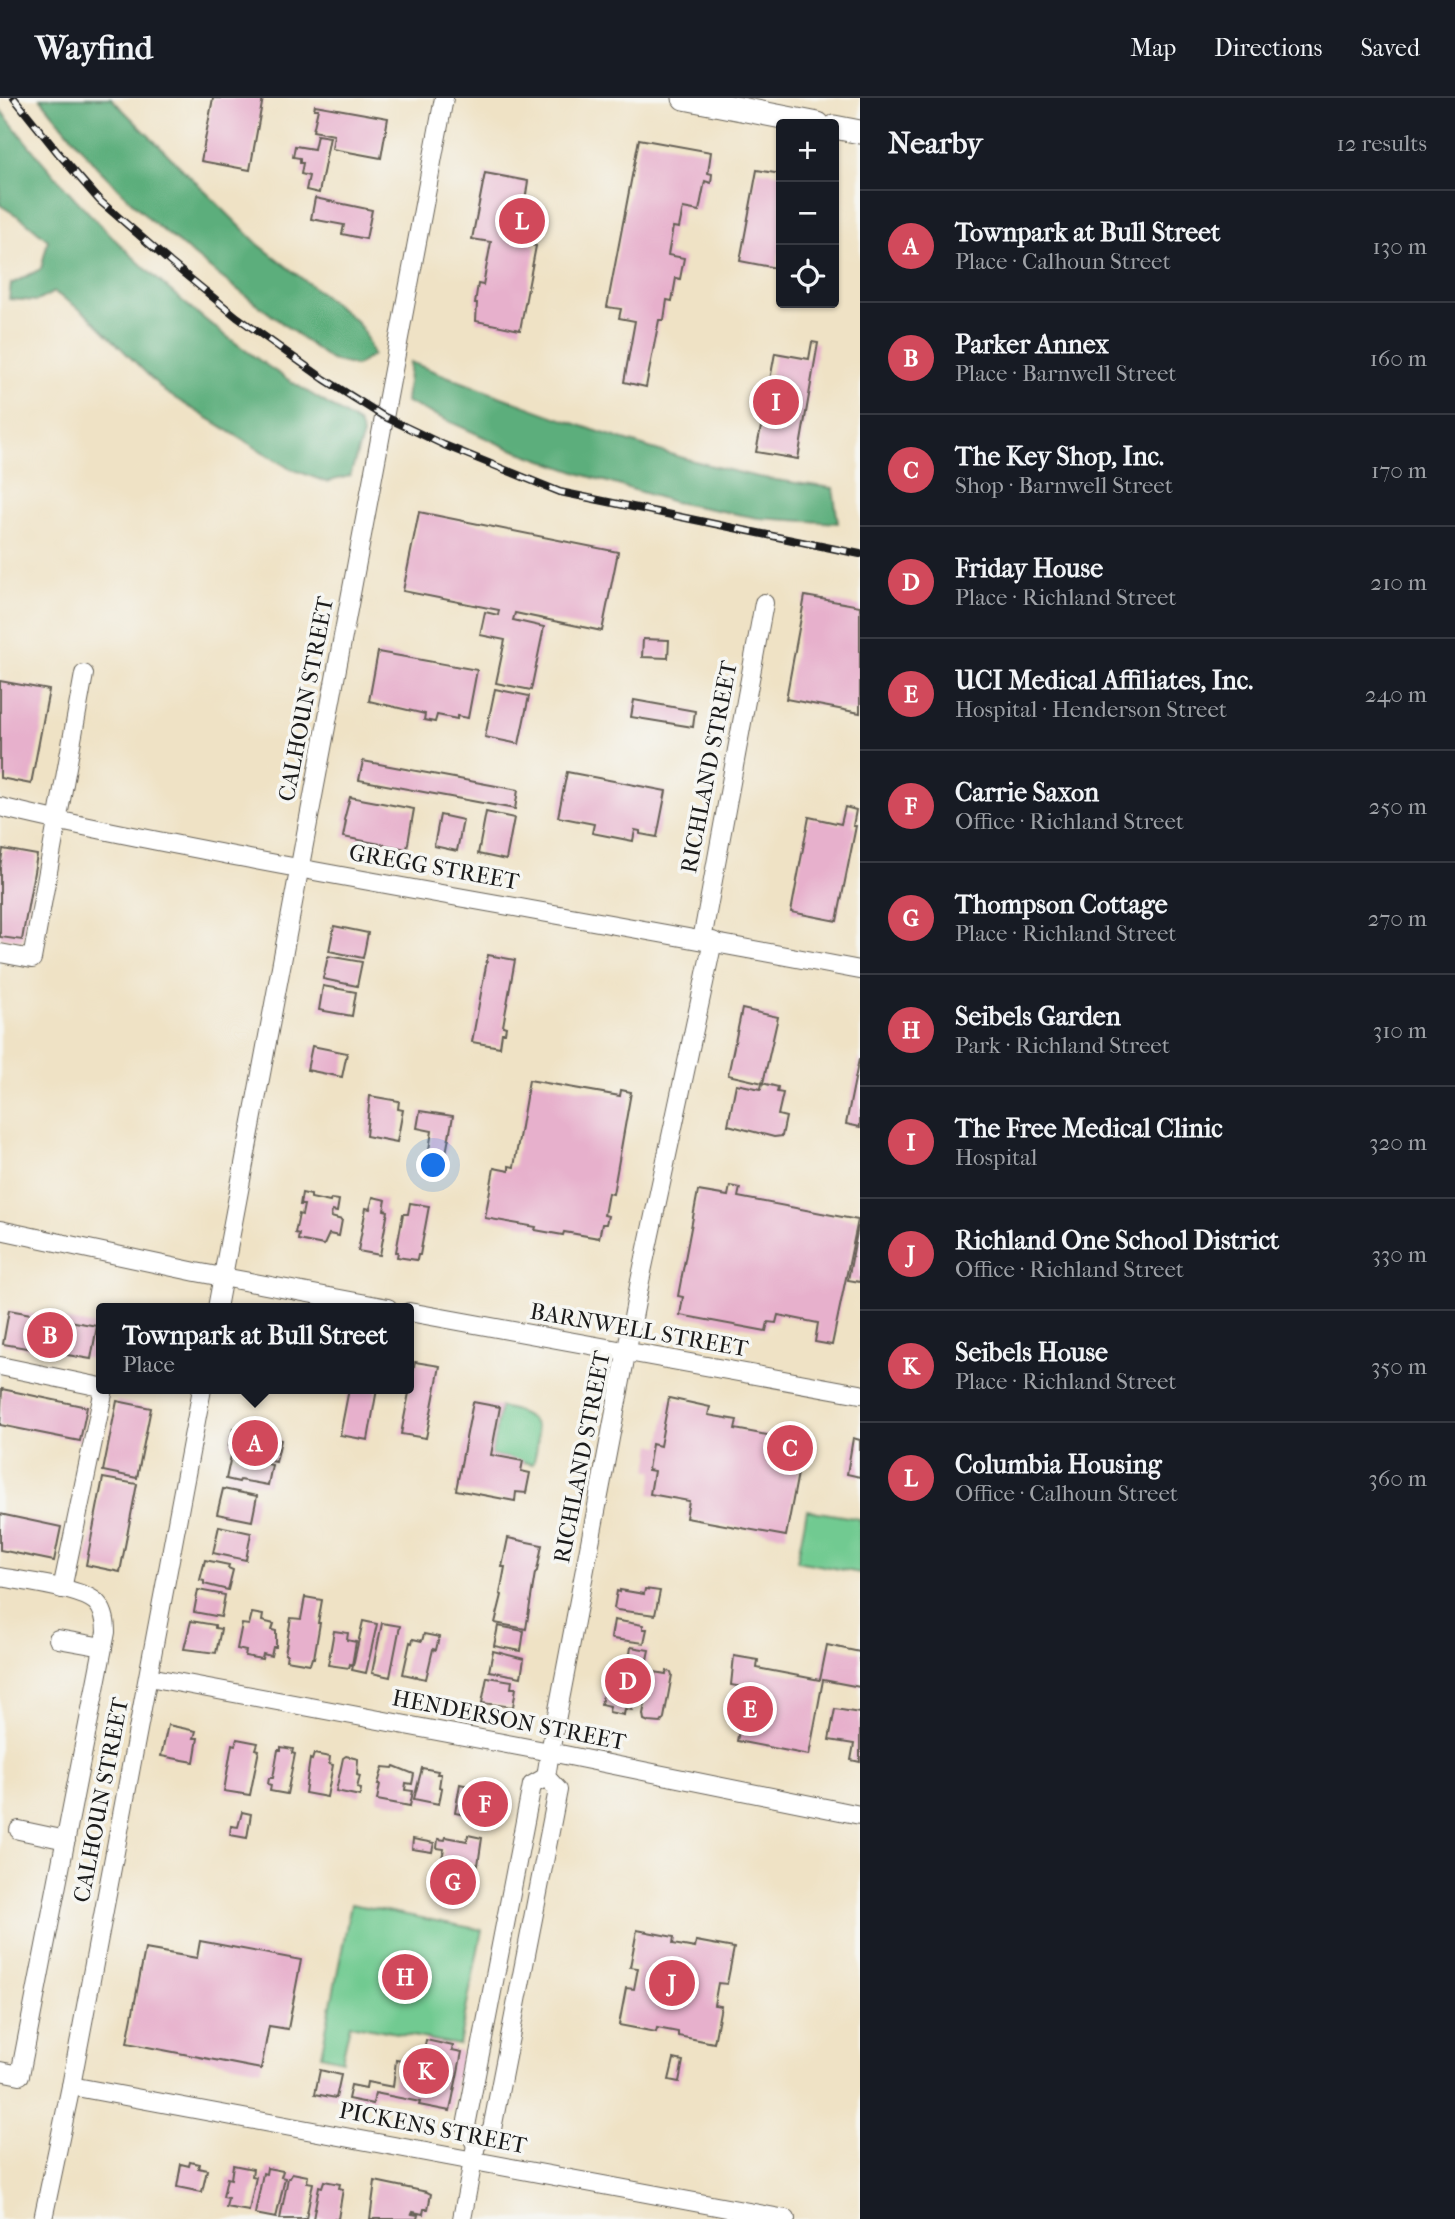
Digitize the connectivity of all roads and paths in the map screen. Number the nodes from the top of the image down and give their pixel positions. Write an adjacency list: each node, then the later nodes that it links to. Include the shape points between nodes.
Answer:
1 (444, 98): 10 (street, CALHOUN STREET)
2 (684, 98): 3 (main road)
3 (792, 119)
4 (839, 128): 5 (main road)
5 (860, 132)
6 (764, 603): 11 (street, RICHLAND STREET)
7 (84, 674): 9 (street)
8 (0, 807): 9 (street, GREGG STREET)
9 (58, 822): 10 (street, GREGG STREET); 12 (street, via 32,959)
10 (299, 869): 11 (street, GREGG STREET); 15 (street, CALHOUN STREET)
11 (707, 940): 13 (street, GREGG STREET); 19 (street, RICHLAND STREET)
12 (0, 953)
13 (860, 971)
14 (0, 1230): 15 (street)
15 (223, 1277): 16 (street, CALHOUN STREET); 17 (street)
16 (218, 1303)
17 (361, 1303)
18 (414, 1313): 19 (street, BARNWELL STREET)
19 (626, 1353): 24 (street, BARNWELL STREET); 30 (street, RICHLAND STREET)
20 (0, 1366): 21 (street)
21 (96, 1387)
22 (101, 1394): 26 (street)
23 (201, 1394): 29 (street, CALHOUN STREET)
24 (860, 1394)
25 (0, 1577): 26 (street)
26 (62, 1589): 28 (street, via 97,1603 106,1622)
27 (58, 1639): 28 (street)
28 (103, 1647): 34 (street)
29 (149, 1677): 30 (street, HENDERSON STREET); 40 (street, CALHOUN STREET)
30 (550, 1752): 31 (street, RICHLAND STREET); 32 (street, HENDERSON STREET)
31 (546, 1777): 35 (street, RICHLAND STREET, via 532,1785); 36 (street, RICHLAND STREET, via 558,1790)
32 (860, 1815)
33 (19, 1830): 34 (street)
34 (66, 1840): 39 (street, via 20,2076)
35 (513, 1884): 36 (street); 37 (street, RICHLAND STREET)
36 (539, 1889): 38 (street, RICHLAND STREET)
37 (485, 2025): 38 (street); 41 (street, RICHLAND STREET, via 466,2126)
38 (512, 2030): 41 (street, RICHLAND STREET, via 492,2129)
39 (0, 2071)
40 (71, 2086): 41 (street, PICKENS STREET); 42 (street, CALHOUN STREET)
41 (474, 2153): 43 (street, RICHLAND STREET); 44 (street, PICKENS STREET)
42 (43, 2219)
43 (462, 2219)
44 (786, 2219)

